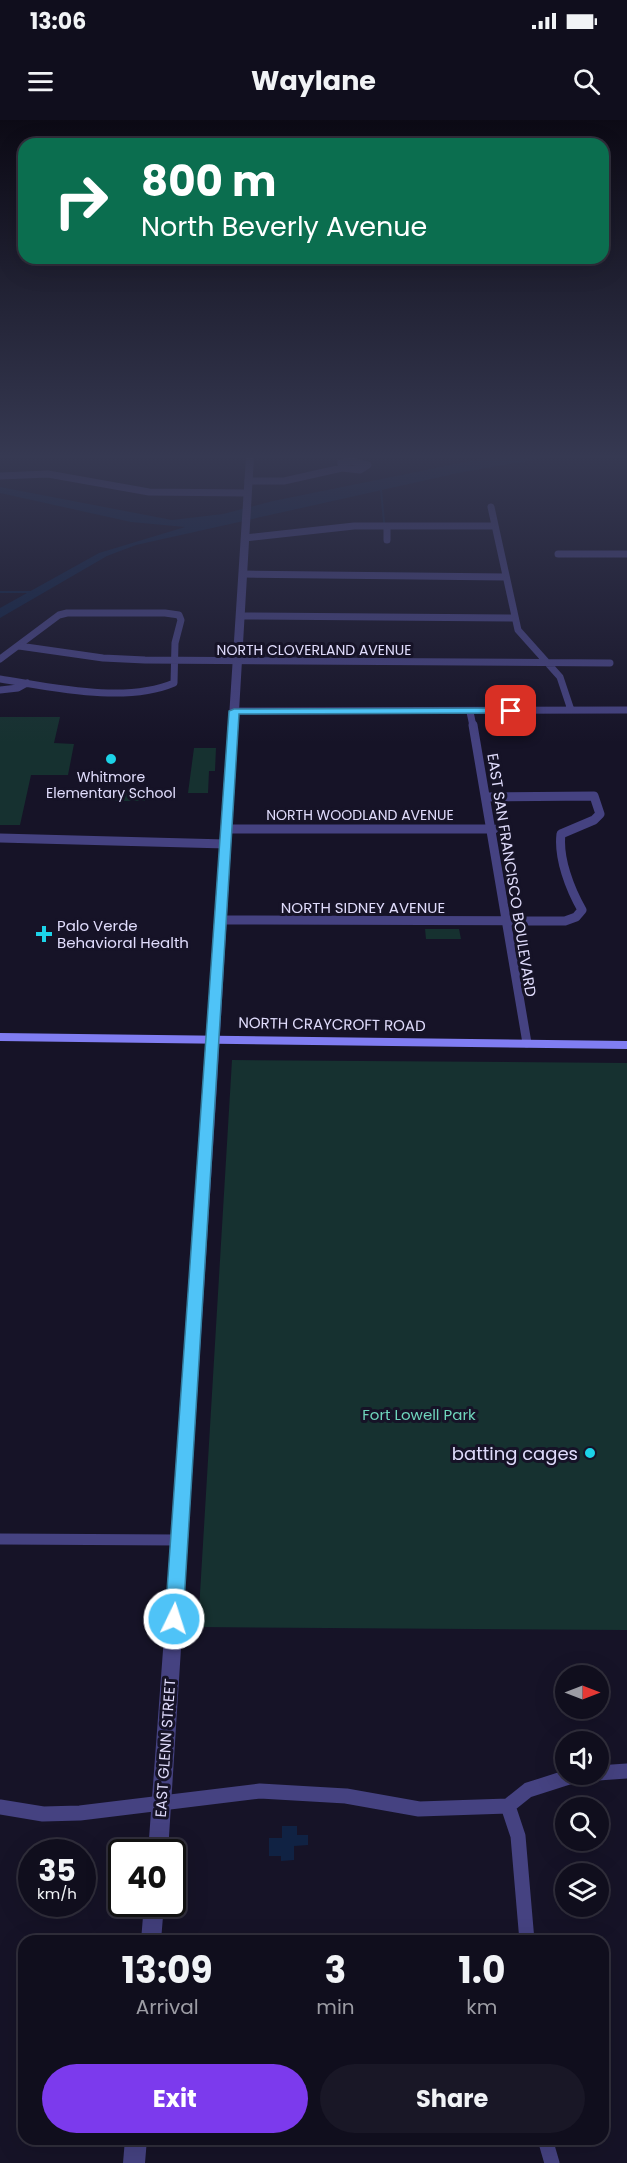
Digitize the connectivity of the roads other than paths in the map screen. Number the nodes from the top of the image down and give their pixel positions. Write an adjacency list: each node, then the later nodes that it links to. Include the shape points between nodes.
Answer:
1 (244, 552): 5 (street, EAST GLENN STREET)
2 (500, 552): 6 (street)
3 (558, 554): 4 (street)
4 (627, 554)
5 (243, 574): 6 (street); 7 (street, EAST GLENN STREET)
6 (506, 577): 8 (street)
7 (240, 616): 8 (street); 12 (street, EAST GLENN STREET)
8 (515, 618): 13 (street, via 518,630)
9 (19, 646): 10 (street); 11 (street, NORTH CLOVERLAND AVENUE, via 103,658); 11 (street, via 67,613 179,615 174,640)
10 (0, 659)
11 (176, 661): 12 (street, NORTH CLOVERLAND AVENUE); 16 (street, via 174,683 166,689 134,692)
12 (237, 662): 13 (street, NORTH CLOVERLAND AVENUE); 19 (street, EAST GLENN STREET)
13 (546, 663): 14 (street, NORTH CLOVERLAND AVENUE); 18 (street, via 560,677)
14 (610, 663)
15 (0, 679): 16 (street)
16 (27, 683): 17 (street)
17 (0, 690)
18 (572, 710): 20 (street); 21 (street)
19 (234, 711): 21 (street); 23 (street, EAST GLENN STREET)
20 (627, 711)
21 (470, 712): 22 (street, EAST SAN FRANCISCO BOULEVARD)
22 (488, 797): 24 (street, EAST SAN FRANCISCO BOULEVARD); 28 (street, NORTH SIDNEY AVENUE, via 594,796 600,814 561,834 573,894 582,910 576,917 565,921)
23 (227, 829): 24 (street, NORTH WOODLAND AVENUE); 26 (street, EAST GLENN STREET)
24 (494, 829): 28 (street, EAST SAN FRANCISCO BOULEVARD)
25 (0, 838): 26 (street)
26 (226, 844): 27 (street, EAST GLENN STREET)
27 (221, 920): 28 (street, NORTH SIDNEY AVENUE); 30 (street, EAST GLENN STREET)
28 (505, 921): 31 (street, EAST SAN FRANCISCO BOULEVARD)
29 (0, 1037): 30 (main road, NORTH CRAYCROFT ROAD)
30 (214, 1039): 31 (main road, NORTH CRAYCROFT ROAD); 34 (street, EAST GLENN STREET)
31 (527, 1043): 32 (main road, NORTH CRAYCROFT ROAD)
32 (627, 1045)
33 (0, 1539): 34 (street)
34 (179, 1540): 38 (street, EAST GLENN STREET)
35 (627, 1771): 36 (street)
36 (609, 1772)
37 (555, 1781): 39 (street, via 528,1790)
38 (161, 1803): 39 (street, via 260,1791 346,1796 419,1809); 40 (street, via 60,1814); 41 (street, EAST GLENN STREET)
39 (508, 1806): 44 (street, via 518,1836)
40 (0, 1807)
41 (159, 1839)
42 (153, 1917): 43 (street)
43 (151, 1935)
44 (526, 1935)
45 (136, 2145): 47 (street)
46 (547, 2145): 48 (street)
47 (134, 2163)
48 (552, 2163)

